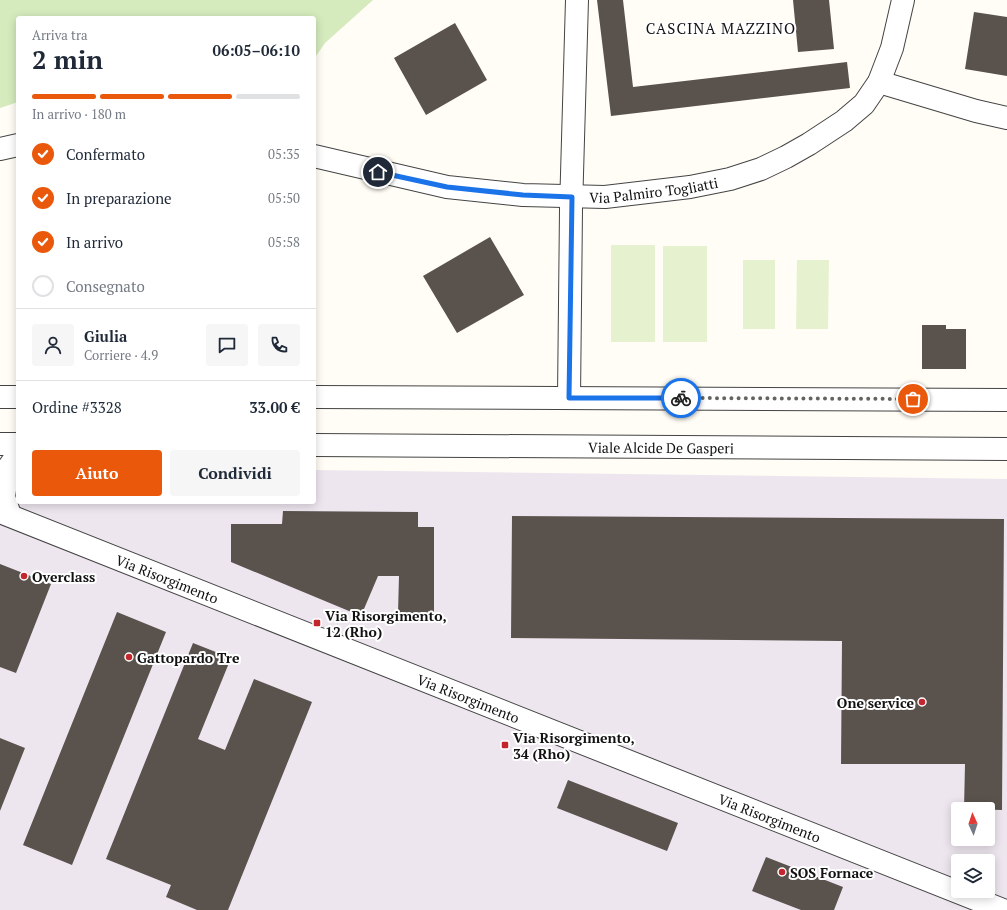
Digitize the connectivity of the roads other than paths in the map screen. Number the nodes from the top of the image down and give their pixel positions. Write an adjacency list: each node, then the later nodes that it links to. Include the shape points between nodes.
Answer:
1 (577, 0): 8 (street)
2 (903, 0): 3 (street, Via Palmiro Togliatti, via 892,48)
3 (879, 82): 4 (street); 8 (street, Via Palmiro Togliatti, via 864,104 844,121 809,144 761,169 730,179 690,187 605,197)
4 (1007, 118)
5 (16, 145): 6 (street)
6 (0, 149)
7 (316, 156): 8 (street, Via Palmiro Togliatti, via 447,187)
8 (572, 197): 12 (street)
9 (0, 397): 10 (street)
10 (16, 397)
11 (316, 397): 12 (street)
12 (569, 398): 13 (street)
13 (1007, 400)
14 (0, 444): 15 (street)
15 (16, 444)
16 (316, 446): 17 (street, Viale Alcide De Gasperi)
17 (1007, 450)
18 (16, 457): 19 (street, via 8,468 4,497)
19 (5, 514): 20 (street, Via Risorgimento)
20 (1003, 910)

